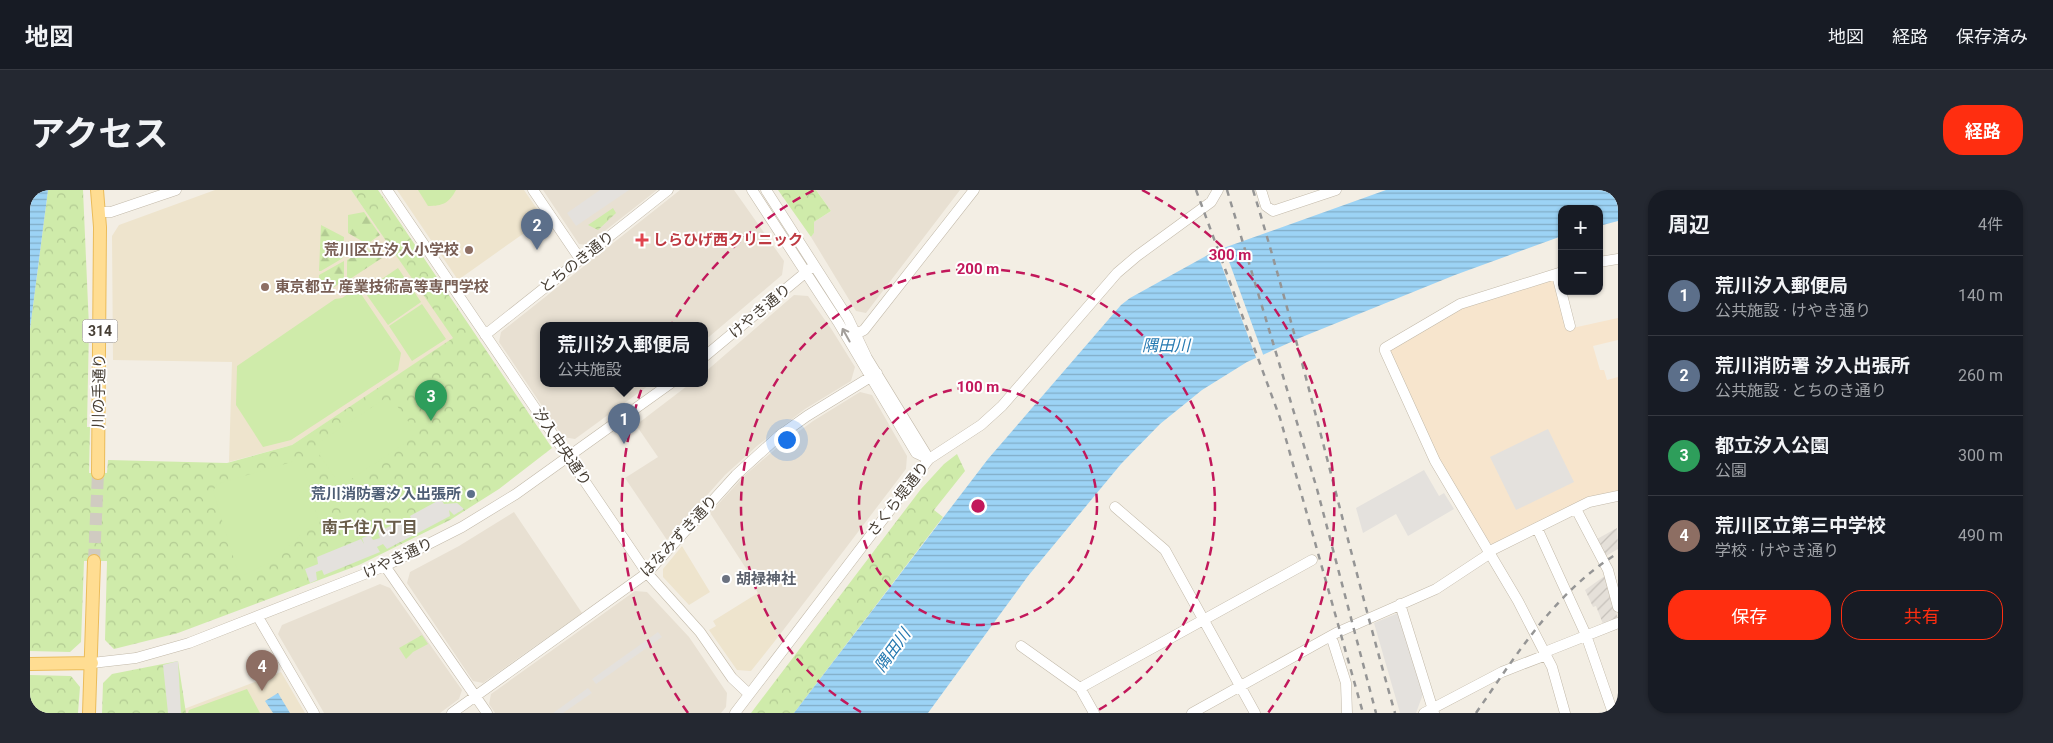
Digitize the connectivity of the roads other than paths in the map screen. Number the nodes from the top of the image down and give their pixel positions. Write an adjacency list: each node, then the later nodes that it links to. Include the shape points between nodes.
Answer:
1 (96, 190): 12 (main road, 川の手通り / 314)
2 (176, 190): 12 (street, via 111,212)
3 (387, 190): 22 (street, 汐入中央通り)
4 (533, 190): 13 (street)
5 (668, 190): 13 (street, とちのき通り)
6 (752, 190): 17 (street)
7 (766, 190): 16 (street)
8 (974, 190): 21 (street, via 864,330)
9 (1218, 190): 27 (street, さくら堤通り, via 1211,202 1117,273 991,416)
10 (1261, 190): 11 (street, via 1266,206 1273,210)
11 (1336, 190)
12 (99, 212): 28 (main road, 川の手通り / 314)
13 (580, 259): 22 (street, とちのき通り)
14 (1618, 259): 15 (street)
15 (1603, 261)
16 (816, 265): 17 (street, けやき通り); 21 (street)
17 (806, 272): 23 (street, けやき通り); 24 (street, one-way to 17)
18 (1558, 274): 33 (street, via 1460,304 1385,348 1425,443)
19 (1563, 295): 20 (street)
20 (1570, 326)
21 (856, 334): 24 (street)
22 (485, 335): 26 (street, 汐入中央通り)
23 (708, 354)
24 (873, 376): 27 (street, via 916,454); 37 (street, はなみずき通り, via 807,416 774,441 736,475)
25 (666, 387): 26 (street, けやき通り)
26 (569, 458): 36 (street, けやき通り, via 469,524); 37 (street, 汐入中央通り)
27 (928, 459): 51 (street, さくら堤通り)
28 (98, 473)
29 (1618, 496): 31 (street, via 1589,502)
30 (1115, 508): 41 (street, via 1165,550)
31 (1576, 509): 32 (street); 39 (street, via 1608,570)
32 (1537, 528): 33 (street); 43 (street)
33 (1488, 552): 38 (street, via 1436,589); 46 (street)
34 (1312, 560): 41 (street)
35 (94, 561): 47 (main road)
36 (385, 566): 40 (street, けやき通り); 52 (street)
37 (647, 573): 51 (street, 汐入中央通り, via 700,632 732,678); 52 (street, はなみずき通り)
38 (1400, 604): 49 (street, via 1336,633); 53 (street)
39 (1618, 607)
40 (258, 617): 47 (street, けやき通り, via 158,652); 56 (street)
41 (1204, 620): 49 (street); 50 (street)
42 (1618, 623): 43 (street)
43 (1586, 635): 46 (street); 65 (street)
44 (1333, 642): 63 (street, via 1346,683)
45 (1021, 646): 50 (street)
46 (1546, 654): 53 (street, via 1502,672); 64 (street)
47 (92, 663): 48 (main road); 54 (main road); 55 (main road)
48 (30, 664)
49 (1240, 687): 61 (street); 62 (street)
50 (1080, 688): 60 (street)
51 (749, 694): 59 (street, さくら堤通り)
52 (476, 696): 57 (street, はなみずき通り); 58 (street)
53 (1430, 711)
54 (89, 713)
55 (93, 713)
56 (314, 713)
57 (452, 713)
58 (487, 713)
59 (735, 713)
60 (1094, 713)
61 (1192, 713)
62 (1254, 713)
63 (1347, 713)
64 (1565, 713)
65 (1613, 713)

